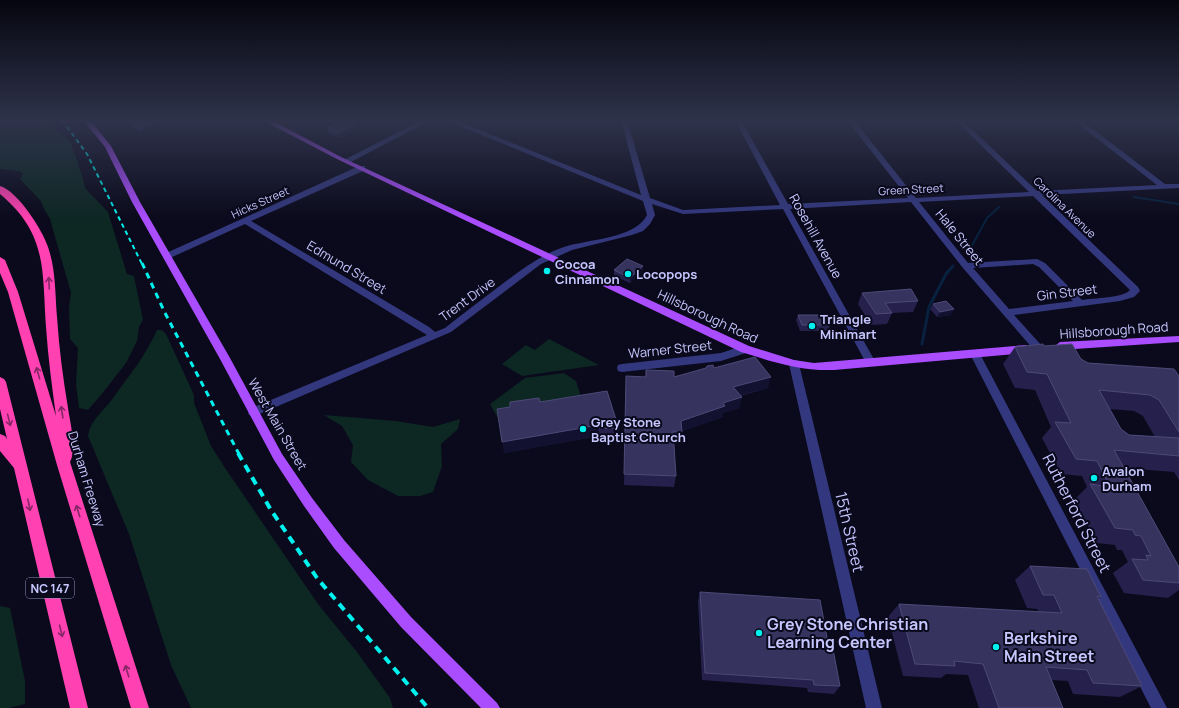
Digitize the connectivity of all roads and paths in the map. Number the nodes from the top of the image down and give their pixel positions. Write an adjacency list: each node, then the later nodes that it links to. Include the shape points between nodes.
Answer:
1 (112, 153): 20 (main road, West Main Street)
2 (330, 153): 10 (main road, Hillsborough Road)
3 (362, 153): 10 (street)
4 (531, 153): 16 (street, Green Street)
5 (633, 153): 16 (street)
6 (756, 153): 18 (street, Rosehill Avenue)
7 (876, 153): 17 (street, Hale Street)
8 (992, 153): 15 (street, Carolina Avenue)
9 (1120, 153): 12 (street)
10 (346, 161): 11 (main road, Hillsborough Road)
11 (362, 168): 19 (street, Hicks Street); 21 (main road, Hillsborough Road)
12 (1164, 186): 13 (street, Green Street); 15 (street, Green Street)
13 (1179, 186)
14 (0, 189): 38 (highway, one-way to 14, via 67,442 46,259 39,237 30,221)
15 (1035, 194): 17 (street, Green Street); 24 (street, Carolina Avenue, via 1135,289)
16 (646, 199): 18 (street, Green Street, via 683,212); 21 (street, Trent Drive, via 651,217 639,229 621,236 574,246)
17 (913, 200): 18 (street, Green Street); 23 (street, Hale Street)
18 (786, 207): 32 (street, Rosehill Avenue)
19 (246, 221): 20 (street, Hicks Street); 27 (street, Edmund Street, via 420,325)
20 (167, 256): 36 (main road, West Main Street)
21 (549, 256): 27 (street, Trent Drive, via 462,321); 30 (main road, Hillsborough Road)
22 (0, 260): 38 (highway, Durham Freeway, one-way to 22, via 13,292)
23 (966, 266): 25 (street, via 1034,261 1042,265); 26 (street, Hale Street)
24 (1132, 295): 25 (street, Gin Street)
25 (1081, 304): 26 (street, Gin Street)
26 (1006, 313): 29 (street, Hale Street)
27 (434, 336): 36 (street, Trent Drive)
28 (1179, 339): 29 (main road, Hillsborough Road)
29 (1046, 347): 31 (main road, Hillsborough Road)
30 (745, 349): 33 (main road, Hillsborough Road); 34 (street, Warner Street, via 721,357)
31 (975, 354): 32 (main road, Hillsborough Road); 44 (street, Rutherford Street)
32 (871, 363): 33 (main road, Hillsborough Road, via 814,367)
33 (794, 364): 43 (street, 15th Street)
34 (622, 368)
35 (0, 382): 39 (highway, NC 147, one-way to 39)
36 (253, 412): 42 (main road, West Main Street, via 278,457 339,544 406,622)
37 (0, 440): 39 (highway)
38 (64, 465): 41 (highway, Durham Freeway, one-way to 38)
39 (21, 467): 40 (highway, NC 147, one-way to 40, via 34,530)
40 (79, 708)
41 (140, 708)
42 (492, 708)
43 (874, 708)
44 (1159, 708)

